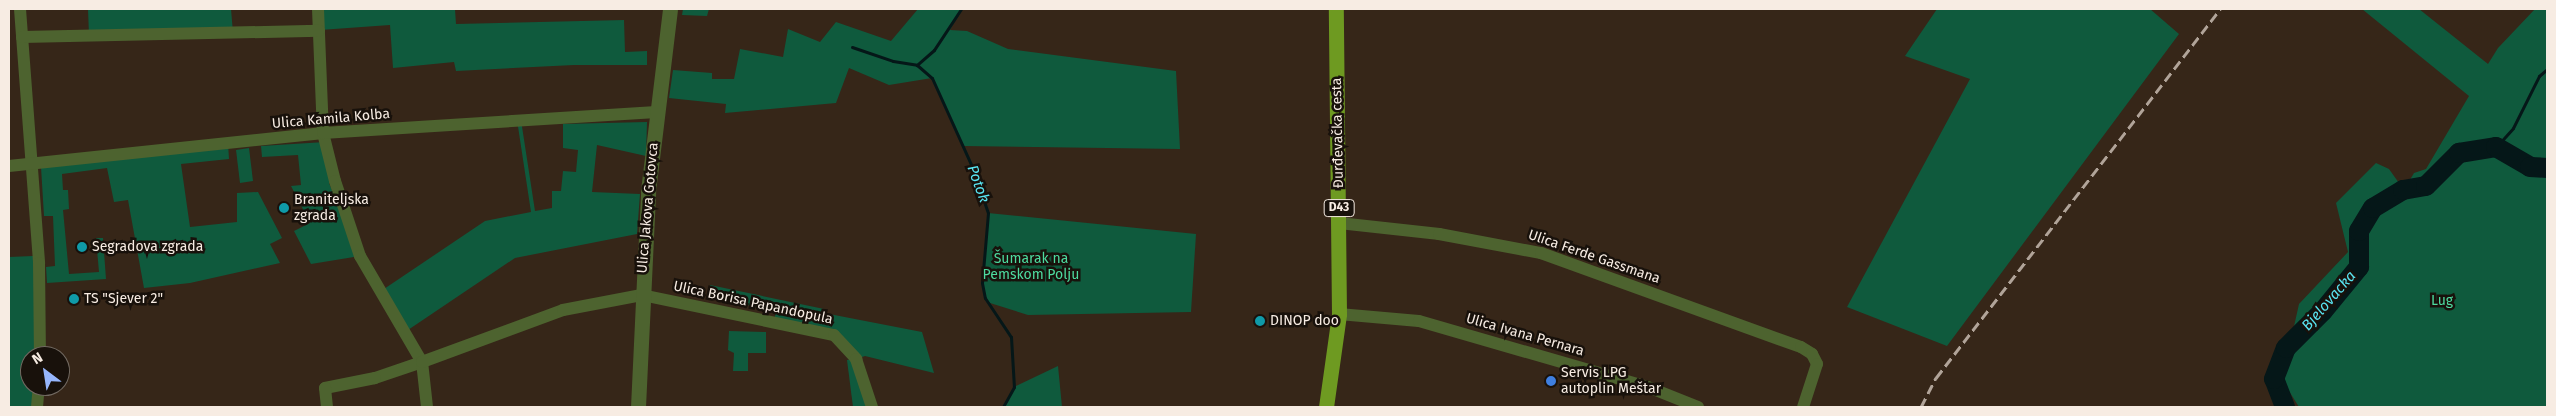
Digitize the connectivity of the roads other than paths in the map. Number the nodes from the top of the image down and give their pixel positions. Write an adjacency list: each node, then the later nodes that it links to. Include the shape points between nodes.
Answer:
1 (20, 9): 6 (street)
2 (318, 9): 5 (street)
3 (670, 9): 7 (street, Ulica Jakova Gotovca)
4 (1336, 9): 11 (main road, Đurđevačka cesta / D43)
5 (319, 31): 6 (street); 8 (street)
6 (22, 37): 9 (street)
7 (656, 112): 8 (street, Ulica Kamila Kolba); 12 (street, Ulica Jakova Gotovca)
8 (323, 133): 9 (street, Ulica Kamila Kolba); 15 (street, via 360,256)
9 (33, 164): 10 (street, Ulica Kamila Kolba); 14 (street)
10 (9, 166)
11 (1340, 223): 13 (main road, Đurđevačka cesta / D43); 22 (street, Ulica Ferde Gassmana, via 1439,234 1541,253 1801,347 1812,354 1817,364)
12 (642, 295): 15 (street, via 563,310); 18 (street, Ulica Jakova Gotovca); 19 (street, Ulica Borisa Papandopula, via 834,335 856,359)
13 (1339, 314): 20 (main road, Đurđevačka cesta / D43); 21 (street, Ulica Ivana Pernara, via 1419,321 1648,387)
14 (40, 346)
15 (422, 362): 16 (street, via 375,378 325,388); 17 (street)
16 (327, 407)
17 (426, 407)
18 (638, 407)
19 (872, 407)
20 (1326, 407)
21 (1698, 407)
22 (1803, 407)

